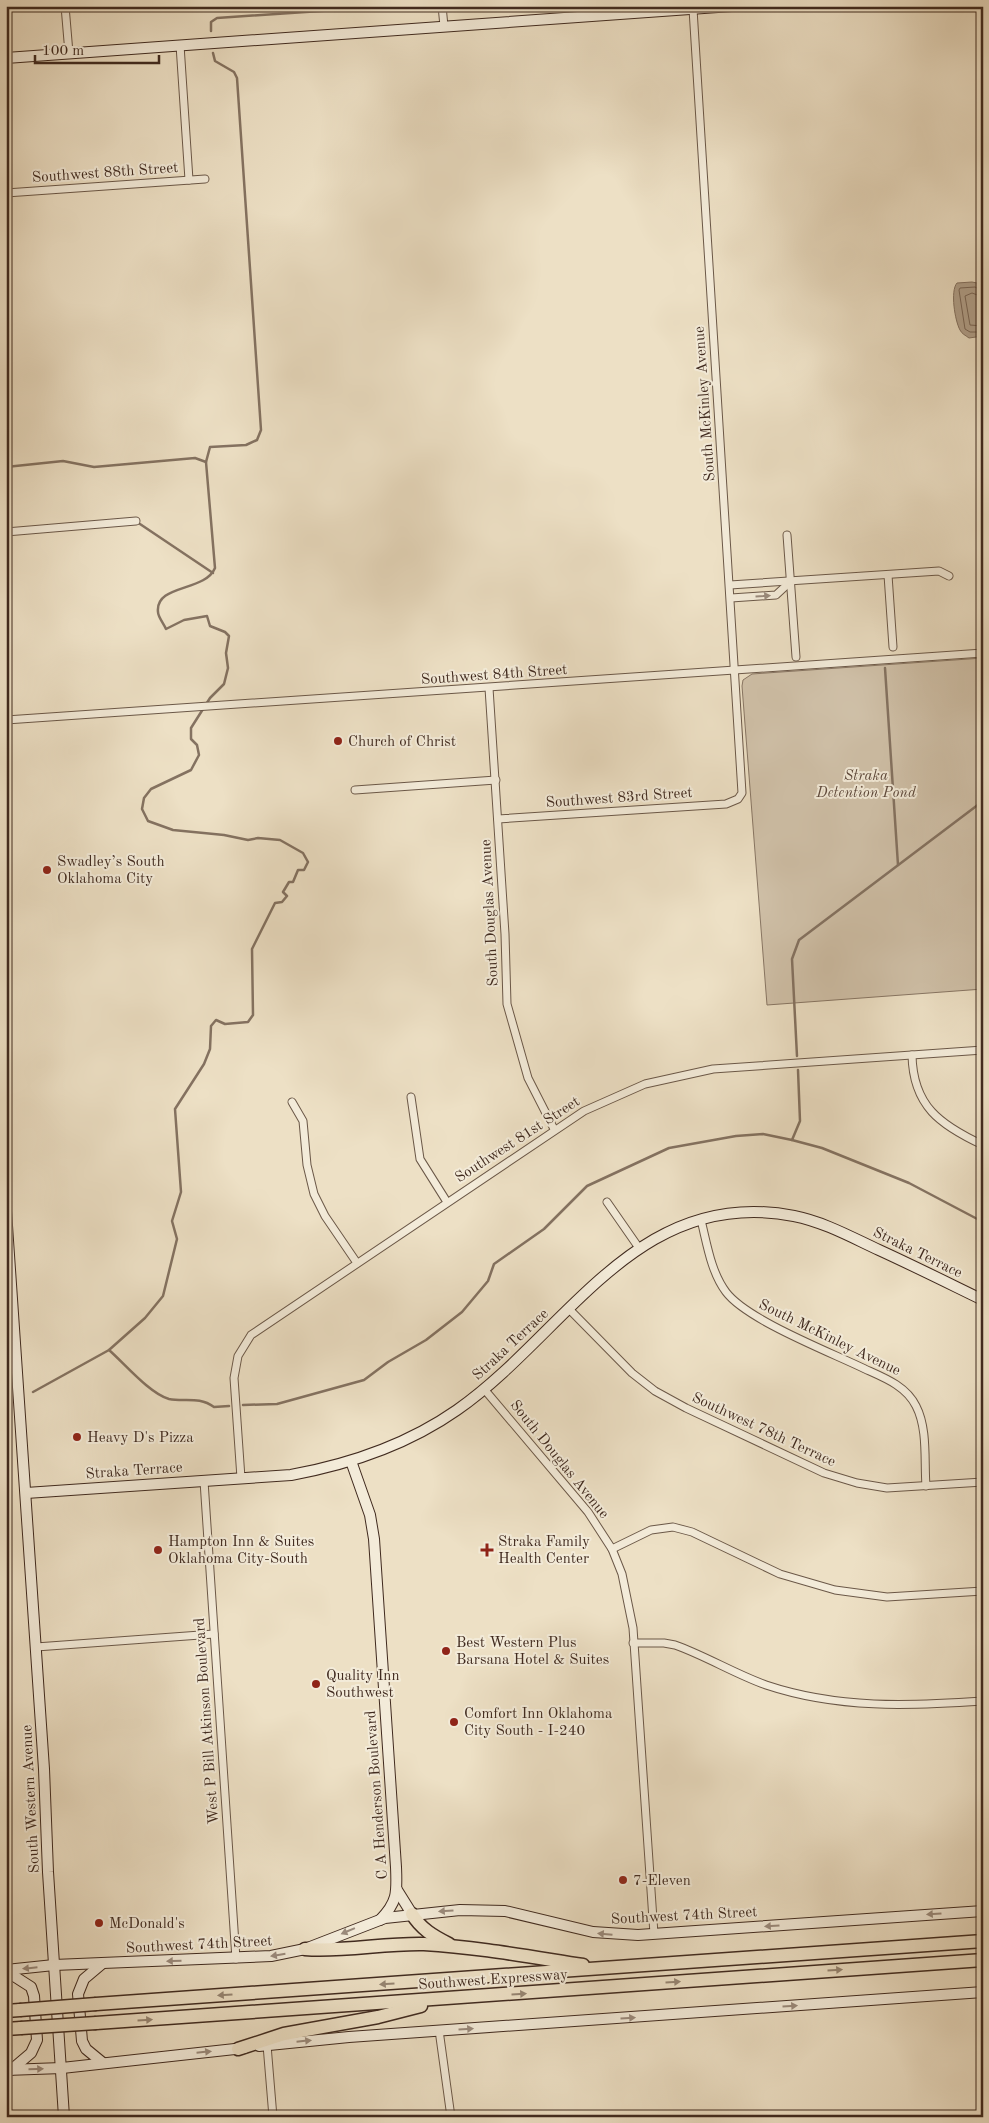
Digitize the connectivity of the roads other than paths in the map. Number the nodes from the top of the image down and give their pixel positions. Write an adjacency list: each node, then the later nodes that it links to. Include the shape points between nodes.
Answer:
1 (65, 6): 7 (street)
2 (442, 6): 5 (street)
3 (732, 6): 4 (main road)
4 (693, 9): 5 (main road); 18 (street, South McKinley Avenue)
5 (444, 26): 6 (main road)
6 (180, 45): 7 (main road); 10 (street)
7 (69, 53): 8 (main road)
8 (6, 58)
9 (205, 179): 10 (street, Southwest 88th Street)
10 (189, 180): 11 (street, Southwest 88th Street)
11 (6, 193)
12 (136, 521): 13 (street)
13 (6, 532)
14 (787, 535): 17 (street)
15 (888, 575): 16 (street, via 938,571); 17 (street); 20 (street)
16 (949, 576)
17 (790, 582): 18 (street); 19 (street, one-way to 17, via 776,595); 22 (street)
18 (730, 585): 19 (street, South McKinley Avenue)
19 (731, 598): 23 (street, South McKinley Avenue)
20 (893, 647)
21 (983, 653): 23 (street, Southwest 84th Street)
22 (796, 657)
23 (736, 671): 24 (street, Southwest 84th Street); 28 (street, South McKinley Avenue, via 743,784)
24 (489, 688): 25 (street, Southwest 84th Street); 26 (street, South Douglas Avenue)
25 (6, 720)
26 (496, 780): 27 (street); 29 (street, South Douglas Avenue)
27 (356, 790)
28 (741, 797): 29 (street, Southwest 83rd Street, via 726,804)
29 (498, 819): 34 (street, South Douglas Avenue, via 508,1012 528,1078)
30 (983, 1050): 31 (street, Southwest 81st Street)
31 (912, 1055): 34 (street, Southwest 81st Street, via 730,1068 679,1075 621,1093); 35 (street, via 914,1078 930,1111 954,1131)
32 (411, 1097): 36 (street, via 420,1159)
33 (292, 1102): 41 (street, via 303,1121 307,1165 314,1194)
34 (554, 1129): 36 (street, Southwest 81st Street)
35 (983, 1145)
36 (446, 1202): 41 (street, Southwest 81st Street)
37 (607, 1202): 40 (street)
38 (6, 1211): 50 (main road, South Western Avenue)
39 (701, 1220): 40 (main road, Straka Terrace, via 669,1231); 42 (main road, Straka Terrace, via 750,1212 804,1218 837,1230); 49 (street, South McKinley Avenue, via 717,1276 734,1301 756,1316 890,1381 910,1396 922,1423)
40 (638, 1248): 43 (main road, Straka Terrace)
41 (357, 1263): 46 (street, Southwest 81st Street, via 259,1329 242,1347 234,1367)
42 (983, 1300)
43 (569, 1309): 44 (main road, Straka Terrace); 49 (street, Southwest 78th Terrace, via 632,1373 655,1391 686,1408 841,1479 887,1488)
44 (484, 1389): 45 (main road, Straka Terrace, via 417,1435); 51 (street, South Douglas Avenue, via 588,1512)
45 (351, 1461): 46 (main road, Straka Terrace, via 291,1474); 57 (main road, C A Henderson Boulevard, via 367,1505 374,1539)
46 (241, 1478): 47 (main road, Straka Terrace)
47 (204, 1481): 50 (main road, Straka Terrace); 53 (street, West P Bill Atkinson Boulevard)
48 (983, 1482): 49 (street, Southwest 78th Terrace)
49 (926, 1486)
50 (26, 1493): 55 (main road, South Western Avenue)
51 (612, 1549): 52 (street, via 651,1530 673,1527 698,1534 780,1574 835,1590 887,1597); 54 (street, South Douglas Avenue, via 626,1589)
52 (983, 1591)
53 (214, 1634): 55 (street); 65 (street, West P Bill Atkinson Boulevard)
54 (633, 1643): 56 (street, via 675,1645 766,1685 833,1701 902,1706); 61 (street, South Douglas Avenue)
55 (36, 1647): 68 (main road, South Western Avenue)
56 (983, 1701)
57 (397, 1890): 59 (main road, C A Henderson Boulevard); 60 (main road, C A Henderson Boulevard, via 392,1907)
58 (983, 1911): 61 (main road, Southwest 74th Street, one-way to 61)
59 (412, 1914): 60 (main road, Southwest 74th Street); 61 (main road, Southwest 74th Street, one-way to 59, via 593,1932 535,1916 490,1909); 63 (highway, via 431,1935)
60 (379, 1920): 64 (main road, Southwest 74th Street, one-way to 64)
61 (654, 1934)
62 (983, 1941): 69 (highway, Southwest Expressway)
63 (455, 1947): 64 (highway, via 400,1944 326,1951); 69 (highway)
64 (305, 1949): 65 (main road, Southwest 74th Street, one-way to 65)
65 (236, 1959): 67 (main road, Southwest 74th Street, one-way to 67)
66 (983, 1960): 72 (highway, Southwest Expressway, one-way to 66)
67 (103, 1963): 68 (main road, Southwest 74th Street); 78 (main road, via 82,1983 78,1994 82,2041 86,2049)
68 (54, 1965): 70 (main road, Southwest 74th Street, one-way to 70); 79 (main road, South Western Avenue)
69 (611, 1968): 73 (highway, Southwest Expressway, one-way to 73, bridge)
70 (6, 1971): 80 (main road, via 31,1987 37,2040 31,2053)
71 (983, 1992): 75 (main road, one-way to 71)
72 (453, 1998): 74 (highway, Southwest Expressway, one-way to 72, bridge); 77 (highway, via 378,2017 284,2034)
73 (6, 2011)
74 (6, 2029)
75 (439, 2030): 76 (main road, one-way to 75); 83 (street)
76 (267, 2045): 77 (main road); 82 (street)
77 (238, 2049): 78 (main road, one-way to 77)
78 (104, 2063): 79 (main road)
79 (62, 2068): 80 (main road, one-way to 79); 81 (main road, South Western Avenue)
80 (9, 2070)
81 (64, 2117)
82 (273, 2117)
83 (451, 2117)

